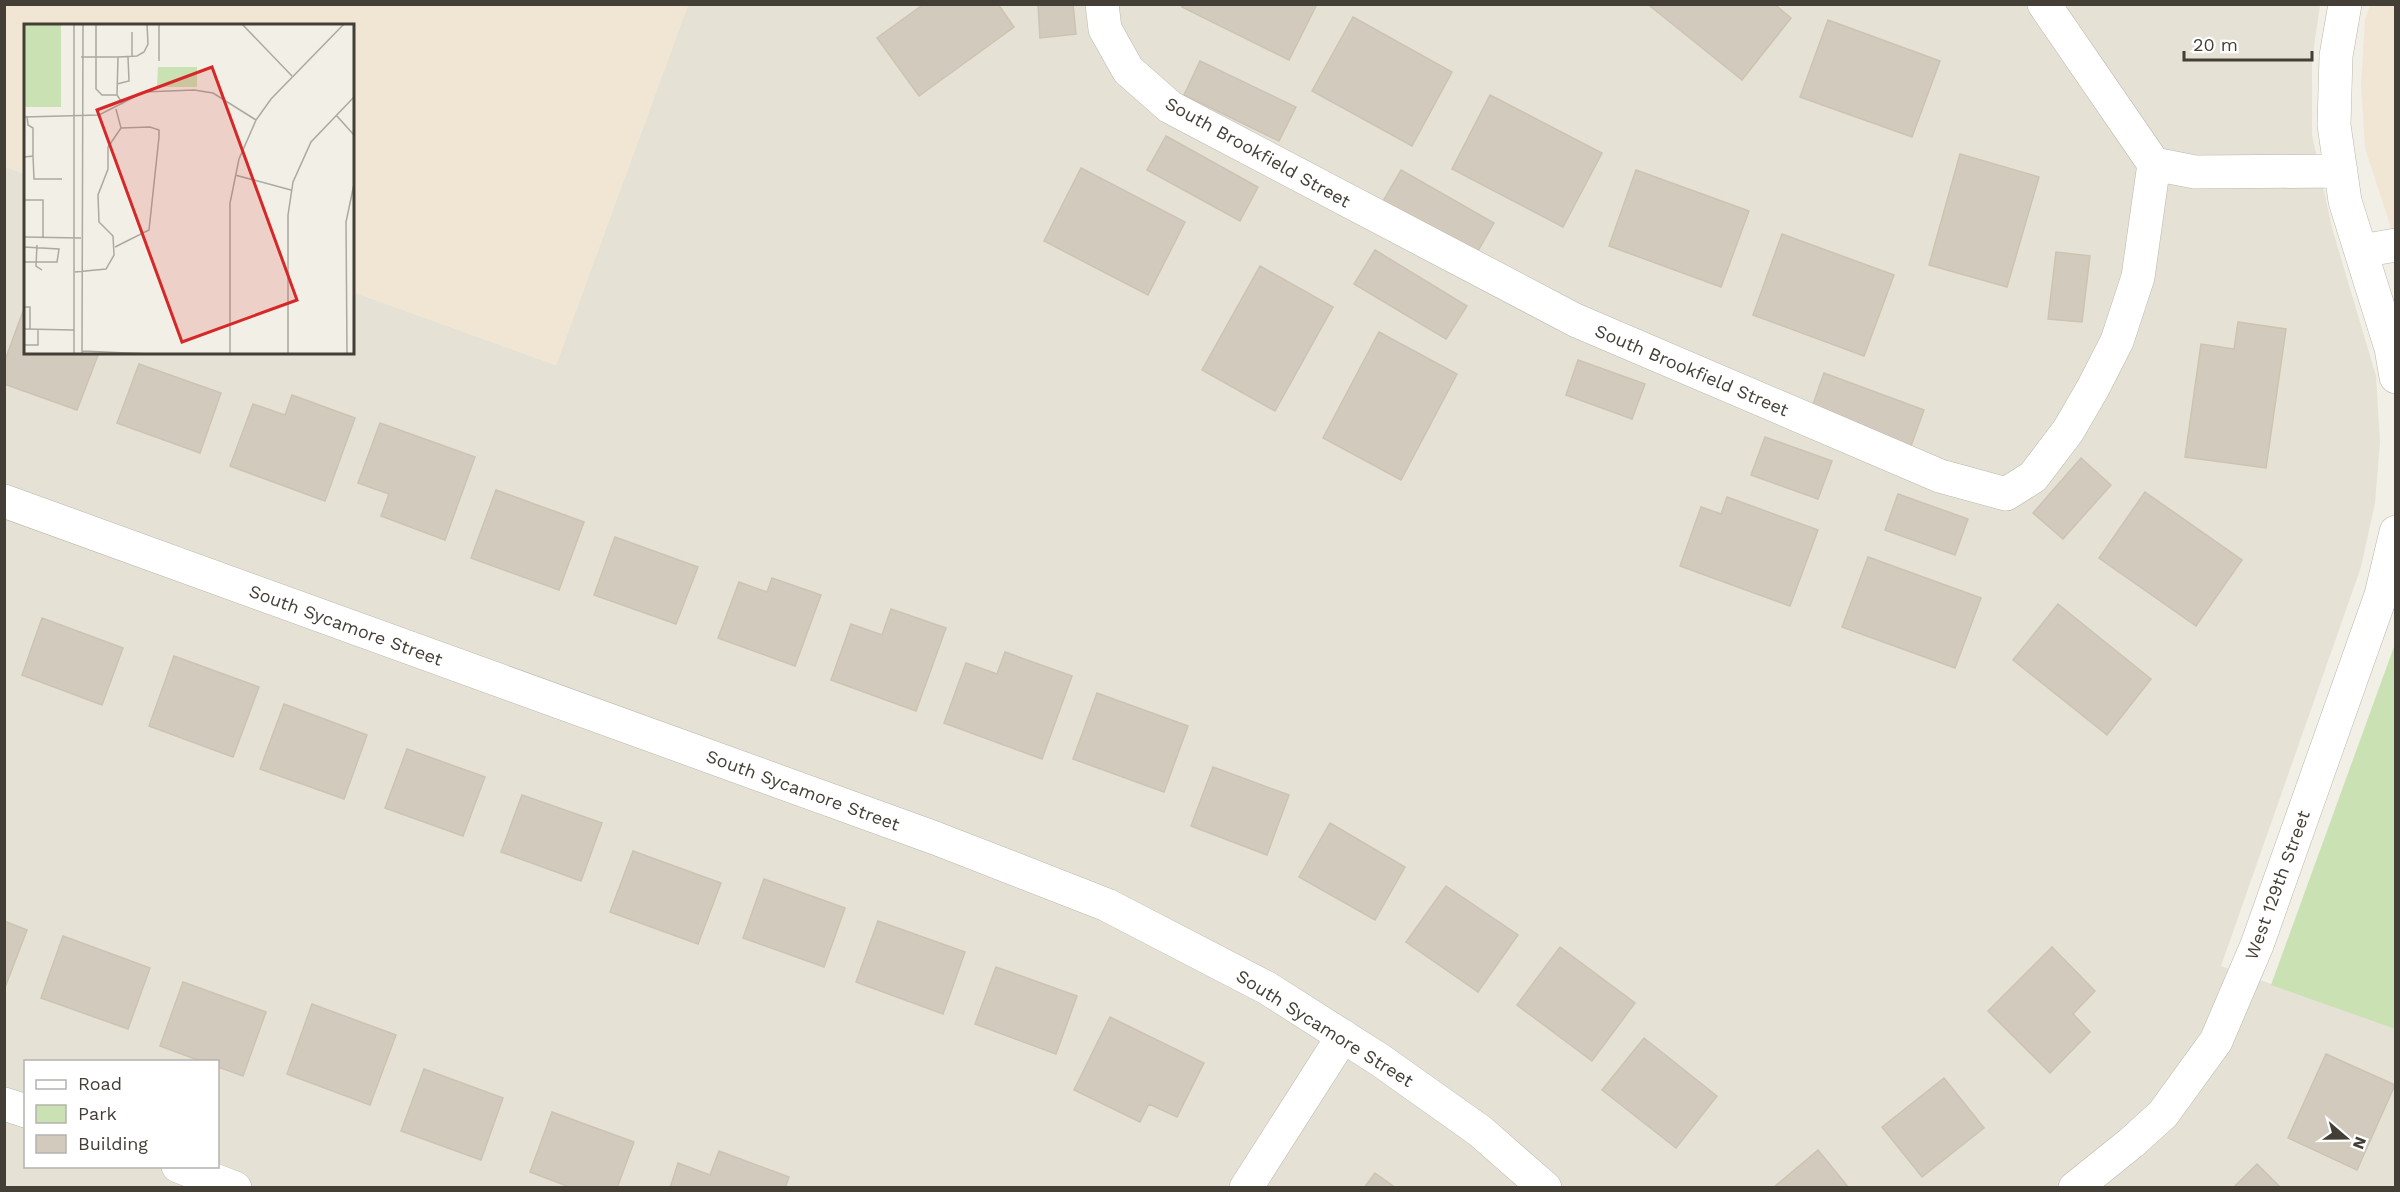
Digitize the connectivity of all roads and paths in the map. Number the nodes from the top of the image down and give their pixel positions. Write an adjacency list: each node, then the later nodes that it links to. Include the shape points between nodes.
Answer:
1 (1102, 4): 4 (street, South Brookfield Street, via 1105,29 1128,70 1170,107 1575,320 1940,476 2006,494 2033,477 2068,430 2117,341 2138,277)
2 (2044, 4): 4 (street)
3 (2345, 4): 5 (street, via 2336,56 2334,125)
4 (2154, 164): 5 (street, via 2195,172)
5 (2341, 171): 7 (street, via 2345,201)
6 (2396, 245): 7 (street)
7 (2361, 251): 8 (street)
8 (2396, 377)
9 (4, 501): 11 (street, South Sycamore Street, via 935,838 1107,905 1267,988)
10 (2396, 532): 18 (street, West 129th Street, via 2381,595 2257,945 2216,1041 2163,1114)
11 (1343, 1036): 16 (street); 17 (street, South Sycamore Street, via 1480,1131)
12 (4, 1104): 13 (street)
13 (24, 1110)
14 (181, 1168): 15 (street)
15 (236, 1188)
16 (1246, 1188)
17 (1545, 1188)
18 (2075, 1188)

